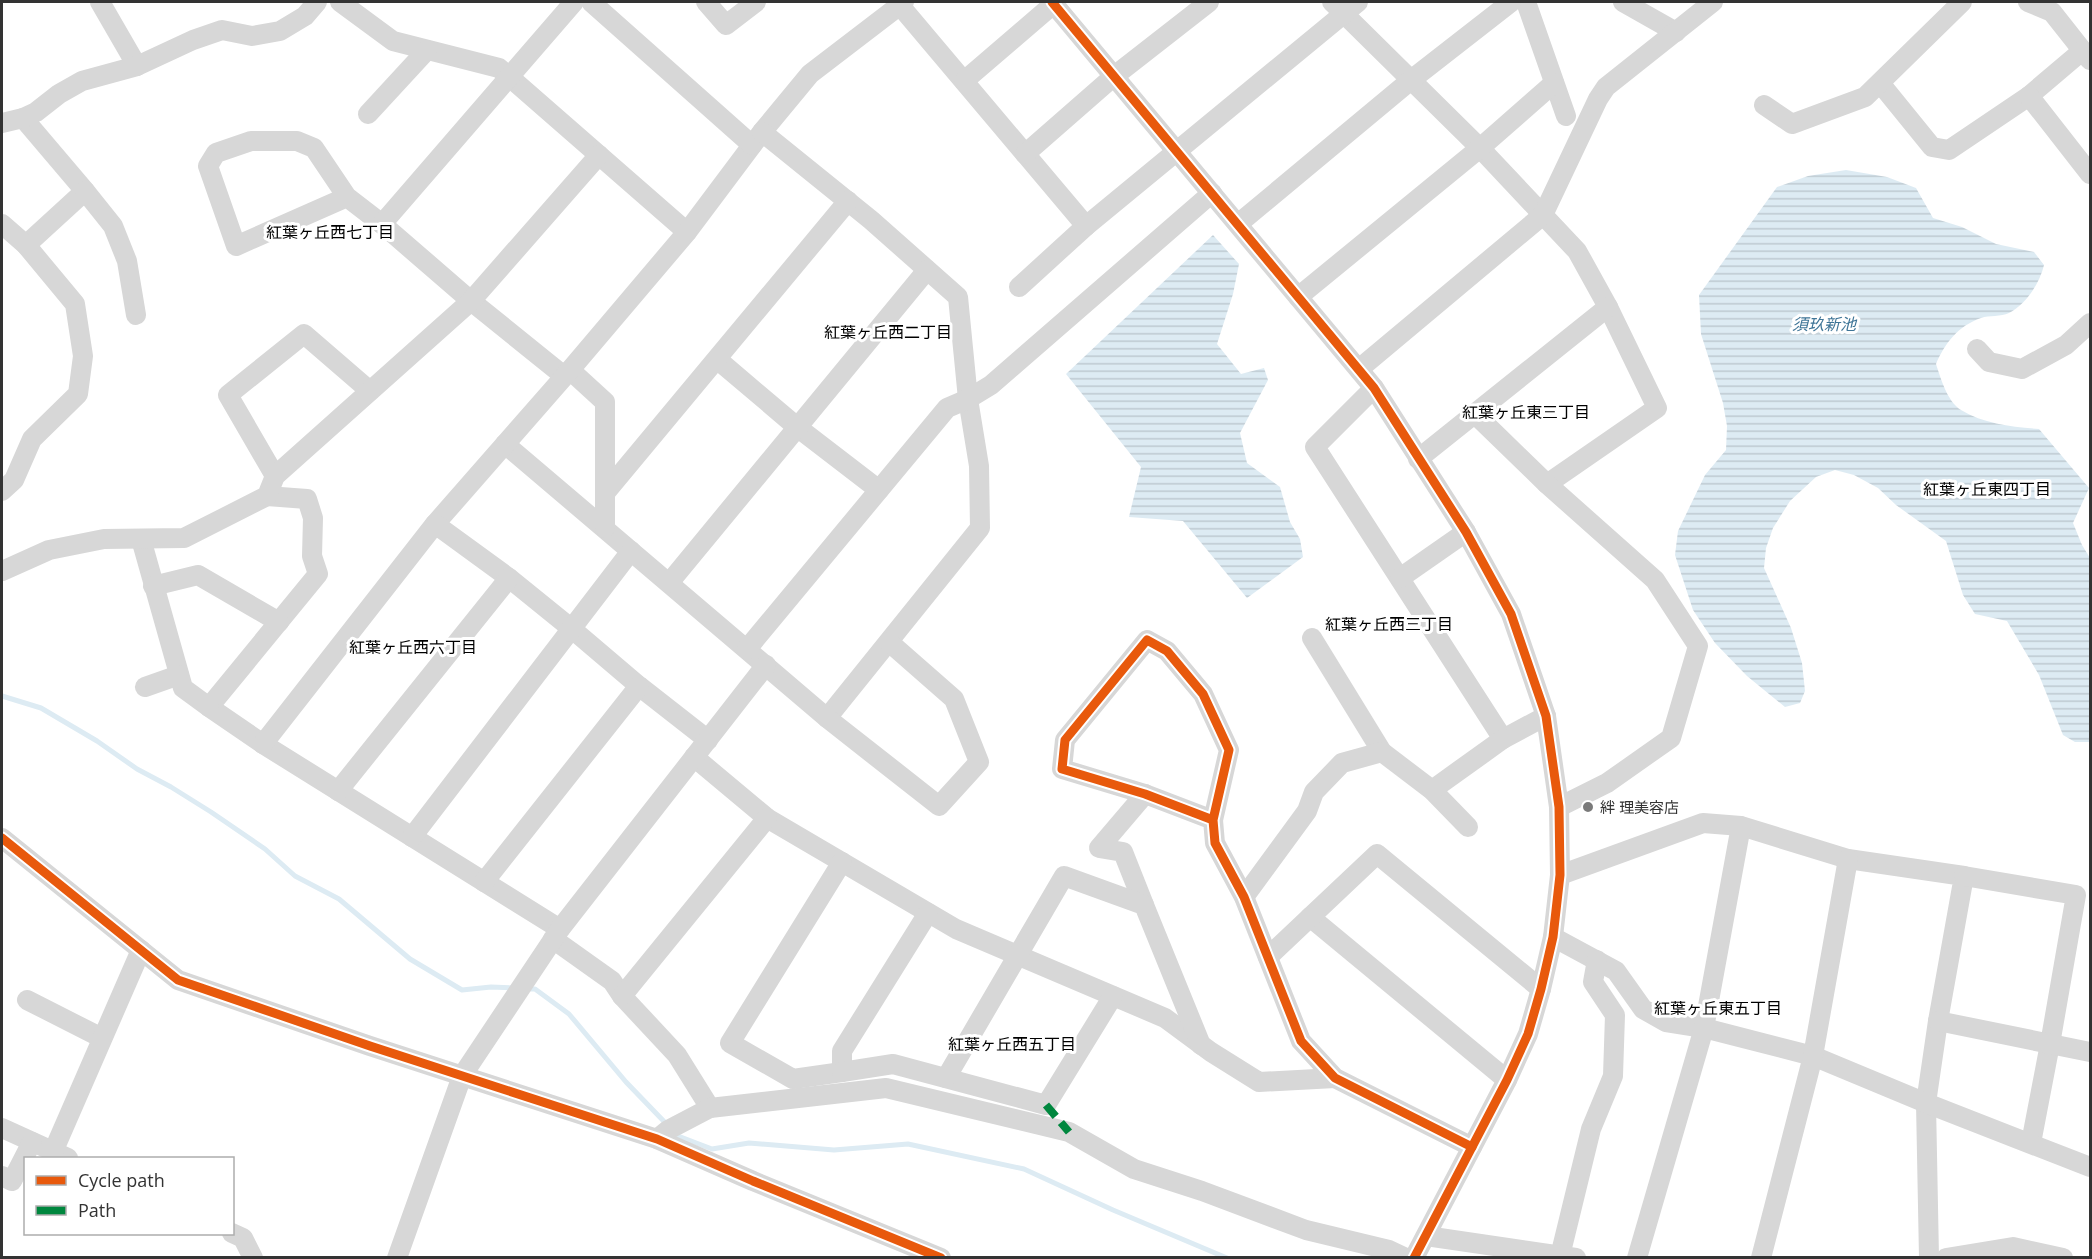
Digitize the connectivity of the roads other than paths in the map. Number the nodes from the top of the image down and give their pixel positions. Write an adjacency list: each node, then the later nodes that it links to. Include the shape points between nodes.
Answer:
1 (100, 2): 22 (street)
2 (317, 2): 22 (street, via 305,16 280,31 252,36 222,30)
3 (340, 2): 20 (street, via 393,41)
4 (574, 2): 23 (street)
5 (591, 2): 35 (street)
6 (706, 2): 7 (street, via 726,25)
7 (756, 2)
8 (1054, 2): 24 (street); 26 (street)
9 (1209, 2): 24 (street)
10 (1511, 2): 25 (street)
11 (1526, 2): 27 (street)
12 (1623, 2): 19 (street)
13 (1713, 2): 19 (street)
14 (1962, 2): 28 (street)
15 (2028, 2): 18 (street)
16 (900, 3): 26 (street); 35 (street, via 810,75)
17 (1344, 6): 25 (street); 37 (street)
18 (2058, 7): 21 (street)
19 (1676, 32): 45 (street, via 1606,87)
20 (427, 50): 23 (street, via 499,68); 31 (street)
21 (2086, 56): 29 (street)
22 (137, 66): 33 (street, via 82,81)
23 (509, 76): 39 (street); 48 (street)
24 (1113, 77): 37 (street); 38 (street)
25 (1411, 80): 36 (street); 47 (street)
26 (964, 81): 38 (street)
27 (1554, 83): 32 (street); 36 (street)
28 (1880, 83): 29 (street, via 1932,147 1949,150); 30 (street, via 1864,97 1792,124)
29 (2029, 96): 40 (street)
30 (1764, 105)
31 (368, 114)
32 (1566, 116)
33 (23, 118): 34 (street); 41 (street)
34 (2, 123)
35 (757, 139): 44 (street); 50 (street)
36 (1480, 148): 45 (street); 54 (street)
37 (1177, 150): 42 (street); 49 (street)
38 (1025, 154): 49 (street)
39 (599, 155): 50 (street); 55 (street)
40 (2091, 174)
41 (85, 191): 51 (street); 57 (street, via 113,226 126,261)
42 (1212, 193): 47 (street); 65 (street, via 991,385)
43 (347, 197): 43 (street, via 314,148 297,141 252,141 216,153 208,166 236,246); 48 (street)
44 (848, 201): 52 (street); 60 (street)
45 (1543, 215): 56 (street, via 1577,251); 61 (street)
46 (2, 224): 51 (street)
47 (1238, 224): 54 (street)
48 (382, 225): 55 (street)
49 (1086, 226): 53 (street)
50 (687, 232): 62 (street)
51 (26, 245): 73 (street, via 75,304 83,357 78,394 32,439 14,480)
52 (927, 270): 65 (street, via 958,297); 67 (street)
53 (1019, 287)
54 (1298, 297): 61 (street)
55 (471, 301): 62 (street); 64 (street)
56 (1608, 307): 66 (street); 71 (street, via 1657,408)
57 (136, 315)
58 (2091, 322): 59 (street, via 2066,345 2022,369 1989,362)
59 (1977, 349)
60 (718, 360): 67 (street); 74 (street)
61 (1359, 369): 63 (street)
62 (567, 373): 68 (street); 74 (street, via 605,402)
63 (1374, 388): 69 (street); 83 (street, via 1315,447)
64 (370, 391): 70 (street); 70 (street, via 304,334 228,395)
65 (968, 399): 72 (street, via 946,408); 89 (street, via 979,466 980,528)
66 (1476, 415): 69 (street); 71 (street)
67 (797, 427): 72 (street); 84 (street)
68 (505, 444): 76 (street); 77 (street)
69 (1419, 459): 78 (street)
70 (275, 476): 75 (street)
71 (1547, 483): 106 (street, via 1654,580 1698,646 1671,738 1607,783)
72 (879, 490): 90 (street)
73 (2, 491)
74 (605, 494): 77 (street)
75 (267, 496): 79 (street, via 184,538); 86 (street, via 307,499 313,518 312,556 318,574)
76 (435, 524): 82 (street); 100 (street)
77 (605, 528): 80 (street)
78 (1466, 532): 83 (street); 96 (street, via 1511,614)
79 (141, 539): 81 (street, via 104,539 49,550); 85 (street)
80 (632, 551): 84 (street); 87 (street)
81 (2, 571)
82 (509, 578): 87 (street); 103 (street)
83 (1400, 578): 98 (street)
84 (669, 583): 90 (street)
85 (153, 586): 86 (street, via 198,575); 92 (street)
86 (279, 622): 95 (street)
87 (572, 629): 93 (street); 111 (street)
88 (1312, 638): 101 (street)
89 (889, 642): 97 (street); 97 (street, via 954,699 980,762 939,806)
90 (747, 649): 91 (street)
91 (766, 665): 97 (street); 99 (street)
92 (179, 675): 94 (street); 95 (street, via 183,688)
93 (639, 686): 99 (street); 117 (street)
94 (145, 687)
95 (209, 707): 100 (street)
96 (1546, 716): 98 (street); 106 (street)
97 (827, 718)
98 (1503, 739): 104 (street)
99 (708, 740): 102 (street)
100 (263, 744): 103 (street)
101 (1382, 752): 104 (street); 118 (street, via 1342,764 1314,792 1307,811)
102 (694, 757): 107 (street); 122 (street)
103 (338, 790): 111 (street)
104 (1432, 790): 109 (street)
105 (1145, 794): 108 (street); 108 (street, via 1062,769 1065,740 1147,640 1167,651 1203,694 1229,750); 119 (street, via 1099,848 1123,852)
106 (1559, 807): 115 (street)
107 (767, 818): 114 (street); 129 (street)
108 (1213, 820): 118 (street, via 1215,843)
109 (1468, 826)
110 (1741, 826): 113 (street); 115 (street, via 1703,823); 133 (street)
111 (412, 837): 117 (street)
112 (2, 838): 124 (street)
113 (1848, 859): 116 (street); 138 (street)
114 (842, 862): 120 (street); 139 (street, via 730,1043 793,1079)
115 (1560, 875): 123 (street)
116 (1964, 876): 132 (street); 135 (street, via 2076,895)
117 (484, 882): 122 (street)
118 (1244, 897): 126 (street)
119 (1144, 905): 125 (street, via 1064,876); 136 (street)
120 (928, 913): 125 (street); 139 (street, via 842,1051)
121 (1310, 917): 126 (street); 128 (street, via 1377,854); 143 (street)
122 (556, 934): 129 (street, via 612,981); 140 (street)
123 (1553, 937): 127 (street); 128 (street)
124 (141, 950): 134 (street); 140 (street, via 178,980)
125 (1018, 956): 130 (street); 141 (street)
126 (1268, 957): 142 (street, via 1301,1041)
127 (1597, 960): 133 (street, via 1616,971 1643,1009 1666,1022); 163 (street, via 1593,982 1615,1015 1613,1076 1591,1129)
128 (1541, 989): 143 (street, via 1528,1034)
129 (622, 996): 145 (street, via 677,1054)
130 (1113, 996): 136 (street, via 1165,1018); 141 (street, via 1046,1105)
131 (27, 1000): 134 (street)
132 (1938, 1021): 135 (street); 144 (street)
133 (1704, 1028): 138 (street); 164 (street)
134 (102, 1038): 151 (street)
135 (2050, 1044): 137 (street); 149 (street)
136 (1201, 1045): 142 (street, via 1259,1082)
137 (2091, 1052)
138 (1813, 1056): 144 (street); 165 (street)
139 (842, 1072): 141 (street, via 893,1064)
140 (462, 1076): 147 (street); 159 (street)
141 (946, 1078)
142 (1335, 1078): 150 (street)
143 (1507, 1080): 150 (street)
144 (1926, 1103): 149 (street); 166 (street)
145 (710, 1108): 147 (street); 161 (street, via 886,1088 1069,1132 1134,1169 1306,1230)
146 (2, 1128): 148 (street)
147 (657, 1138): 160 (street)
148 (32, 1142): 151 (street); 152 (street)
149 (2031, 1143): 154 (street)
150 (1472, 1147): 157 (street)
151 (60, 1155)
152 (24, 1157)
153 (24, 1158): 155 (street, via 12,1181)
154 (2091, 1167)
155 (2, 1176)
156 (234, 1234): 158 (street, via 243,1238)
157 (1426, 1236): 162 (street); 163 (street)
158 (253, 1257)
159 (397, 1257)
160 (936, 1257)
161 (1406, 1257)
162 (1414, 1257)
163 (1568, 1257)
164 (1637, 1257)
165 (1761, 1257)
166 (1929, 1257)
167 (1946, 1257): 168 (street, via 2013,1247)
168 (2063, 1257)

